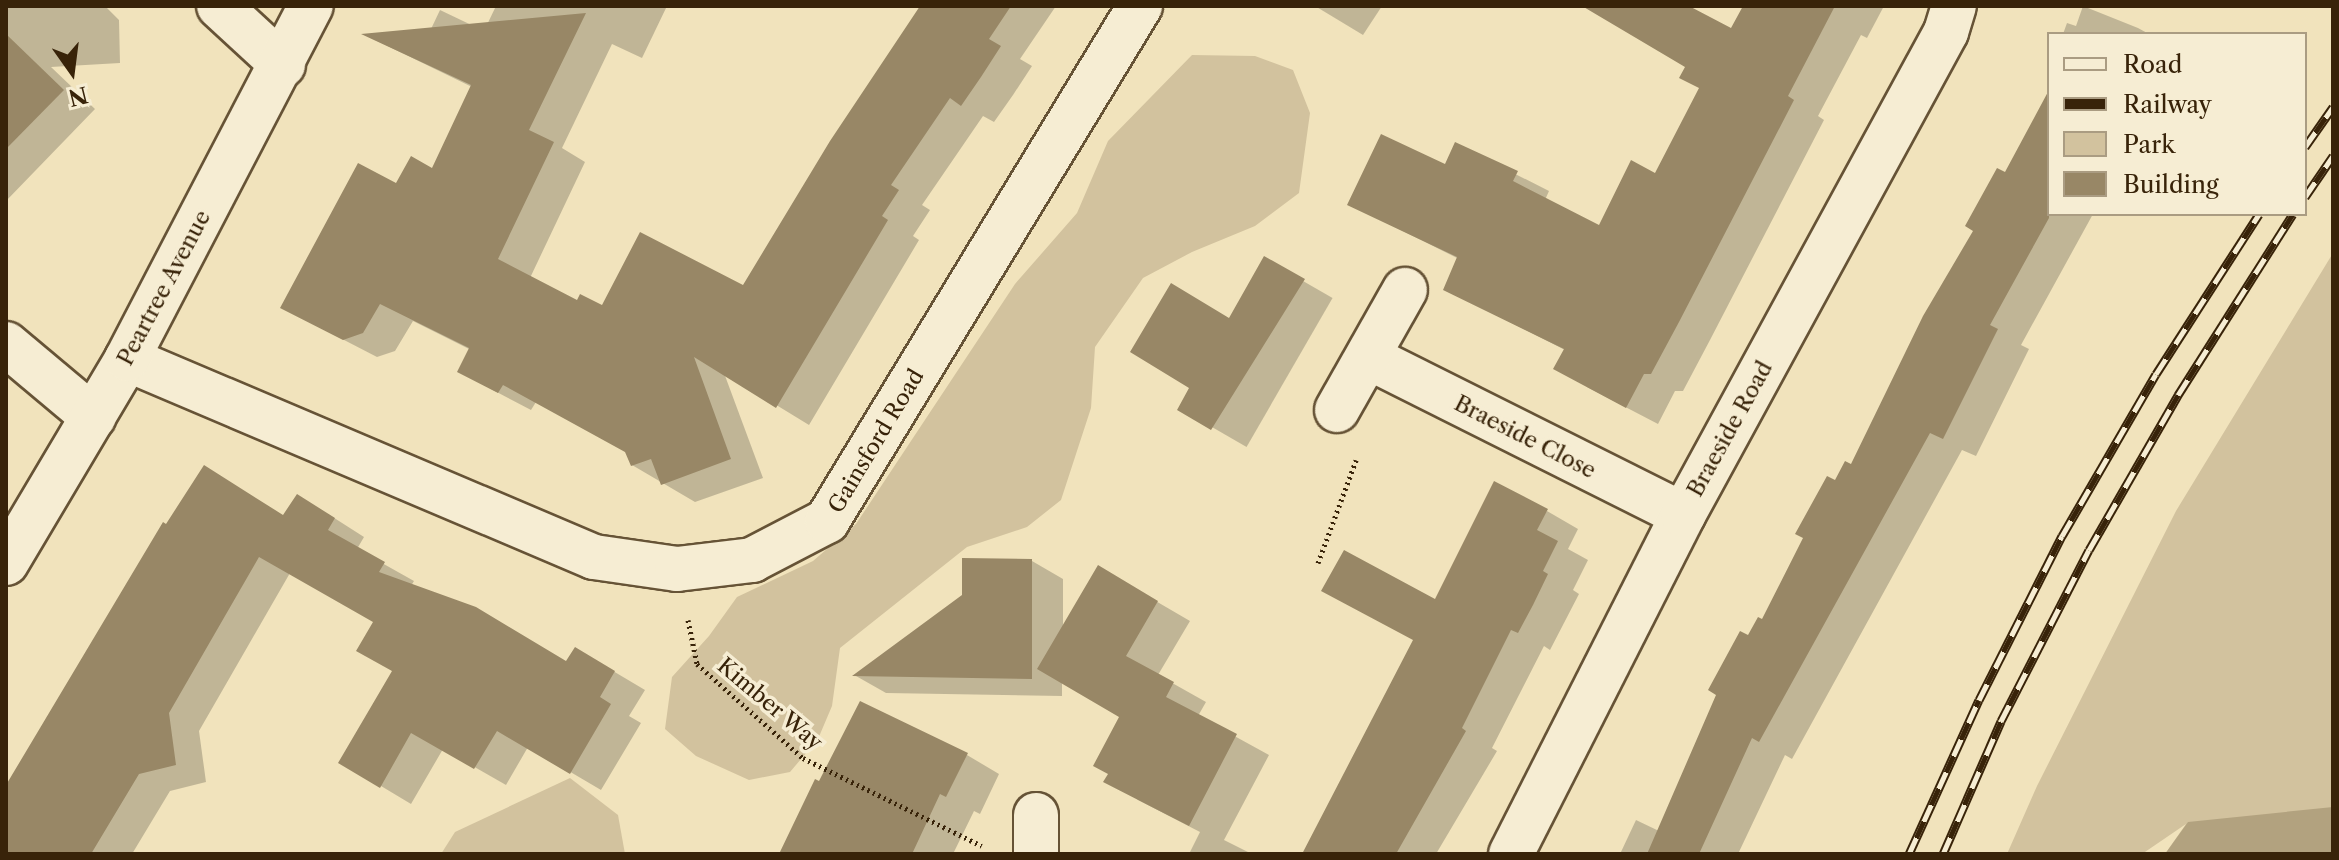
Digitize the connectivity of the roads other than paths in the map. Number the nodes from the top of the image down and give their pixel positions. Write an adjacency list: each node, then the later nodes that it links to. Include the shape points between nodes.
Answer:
1 (219, 6): 5 (street)
2 (311, 6): 5 (street, Peartree Avenue)
3 (1140, 6): 9 (street, Gainsford Road, via 827,521 752,560 677,569 594,557)
4 (1954, 6): 12 (street, Braeside Road, via 1946,32)
5 (283, 65): 9 (street, Peartree Avenue)
6 (1405, 290): 8 (street)
7 (6, 344): 11 (street)
8 (1368, 357): 10 (street); 12 (street, Braeside Close)
9 (127, 359): 11 (street, Peartree Avenue)
10 (1337, 410)
11 (93, 417): 13 (street, Peartree Avenue)
12 (1683, 515): 14 (street, Braeside Road)
13 (6, 563)
14 (1511, 854)

